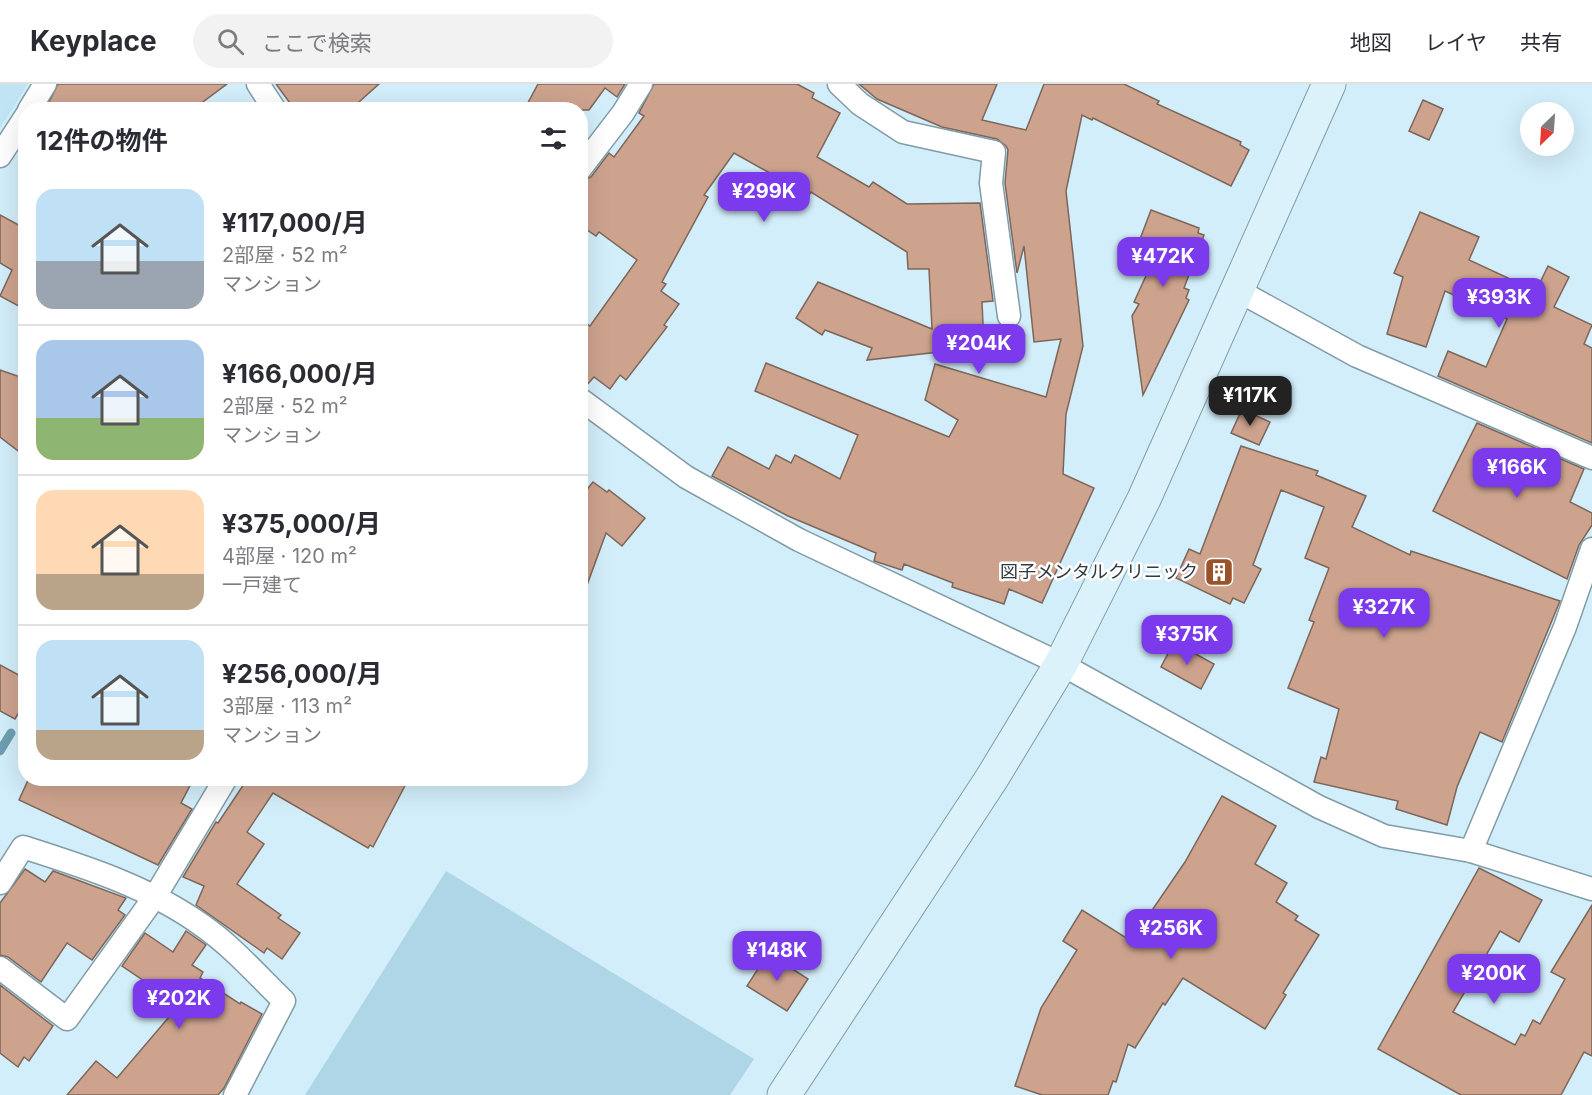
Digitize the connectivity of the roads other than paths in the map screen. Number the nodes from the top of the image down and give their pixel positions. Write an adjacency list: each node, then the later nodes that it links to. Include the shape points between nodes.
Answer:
1 (45, 84): 6 (street)
2 (258, 84): 7 (street)
3 (641, 84): 10 (street)
4 (839, 84): 12 (street, via 860,104 903,132 994,152 990,183)
5 (1329, 84): 11 (street)
6 (34, 102)
7 (270, 102)
8 (18, 128): 9 (street)
9 (0, 156)
10 (588, 159)
11 (1237, 290): 14 (street, via 1358,356); 16 (street, via 1144,499)
12 (1009, 316)
13 (588, 405): 16 (street, via 686,477 799,540)
14 (1592, 458)
15 (1592, 549): 18 (street, via 1565,627)
16 (1061, 664): 18 (street, via 1319,807 1384,836); 24 (street, via 992,778)
17 (221, 786): 21 (street)
18 (1471, 851): 20 (street)
19 (0, 883): 21 (street, via 23,847 81,865)
20 (1592, 888)
21 (156, 896): 22 (street, via 67,1019); 23 (street, via 205,927 284,1001)
22 (0, 968)
23 (235, 1095)
24 (784, 1095)

